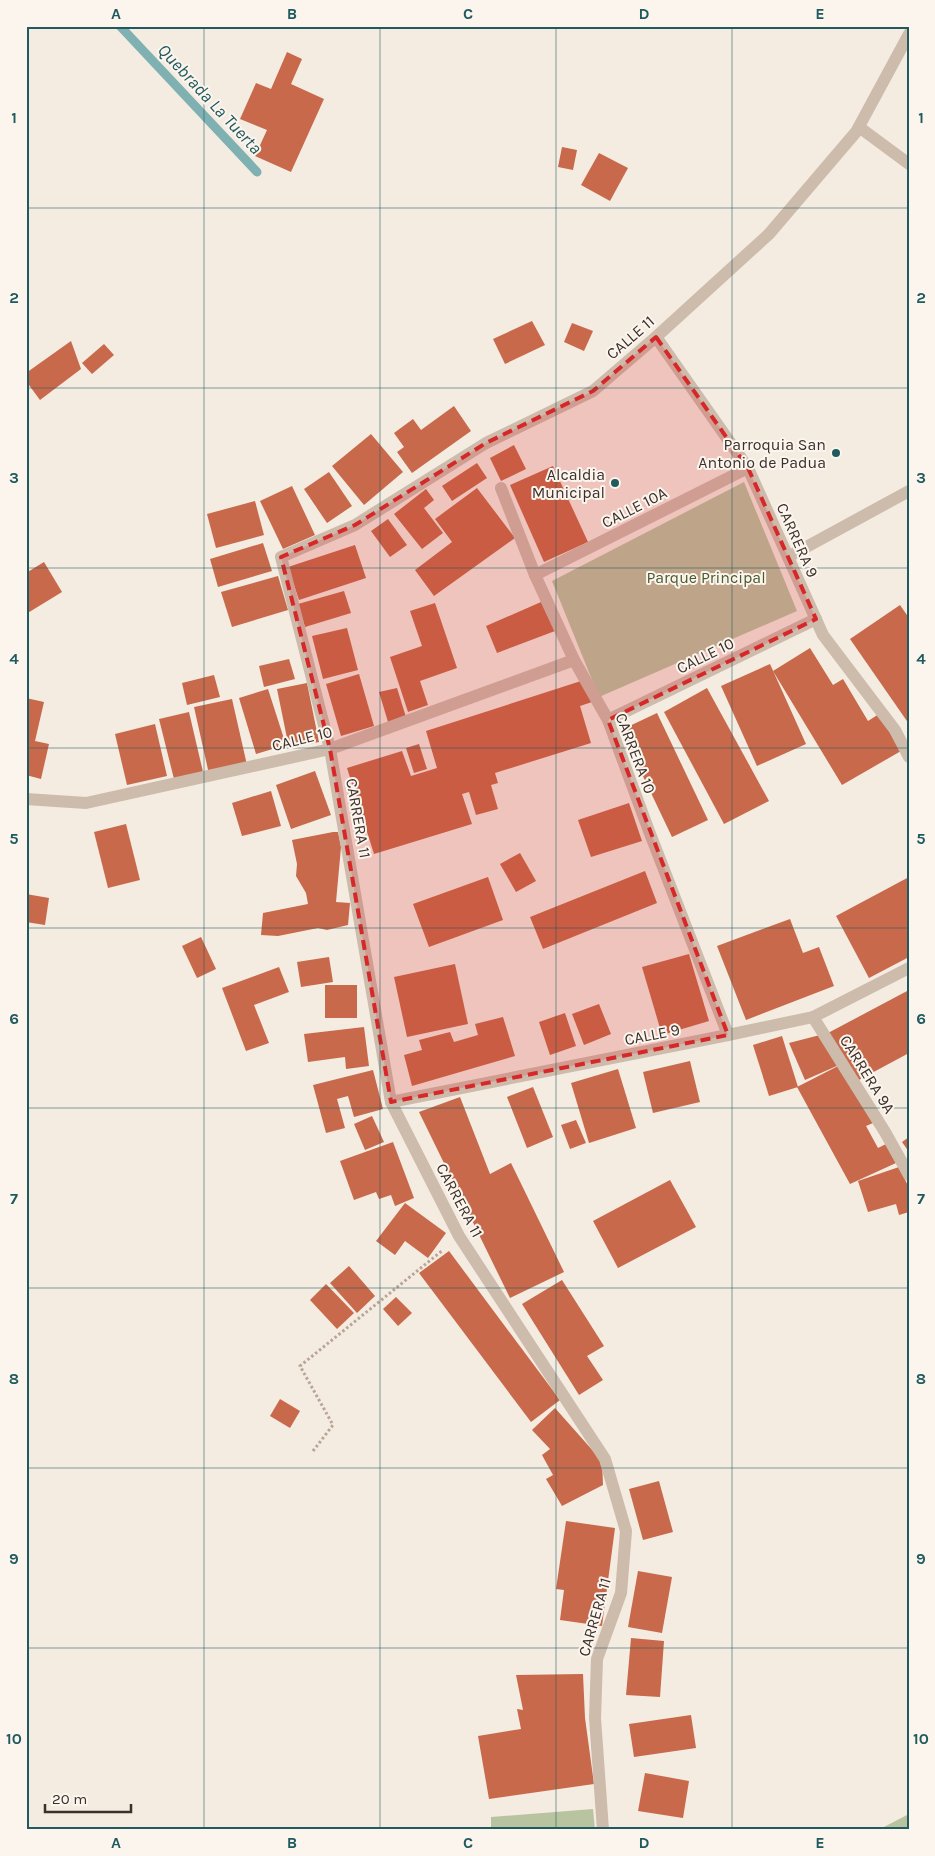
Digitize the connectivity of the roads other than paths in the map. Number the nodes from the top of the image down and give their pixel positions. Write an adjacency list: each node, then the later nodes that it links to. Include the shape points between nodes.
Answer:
1 (909, 34): 2 (street, CALLE 11)
2 (859, 127): 3 (street); 4 (street, CALLE 11, via 769,234)
3 (909, 164)
4 (656, 337): 5 (street, CARRERA 9); 8 (street, CALLE 11, via 593,391 486,444 355,525)
5 (748, 468): 9 (street, CARRERA 9); 10 (street, CALLE 10A)
6 (501, 488): 10 (street, CARRERA 10)
7 (909, 491): 9 (street)
8 (281, 557): 14 (street, CARRERA 11)
9 (788, 557): 11 (street, CARRERA 9)
10 (535, 575): 12 (street, CARRERA 10)
11 (816, 619): 13 (street, CALLE 10); 15 (street, CARRERA 9, via 823,635 895,730)
12 (574, 660): 13 (street, CARRERA 10); 14 (street, CALLE 10)
13 (608, 720): 19 (street, CARRERA 10)
14 (330, 749): 16 (street, CALLE 10, via 86,803); 20 (street, CARRERA 11)
15 (909, 757)
16 (26, 799)
17 (909, 968): 18 (street, CALLE 9)
18 (814, 1017): 19 (street, CALLE 9); 21 (street, CARRERA 9A)
19 (728, 1036): 20 (street, CALLE 9)
20 (391, 1102): 22 (street, CARRERA 11, via 459,1236 605,1459 626,1531 621,1593 597,1659 595,1718)
21 (909, 1175)
22 (602, 1830)

